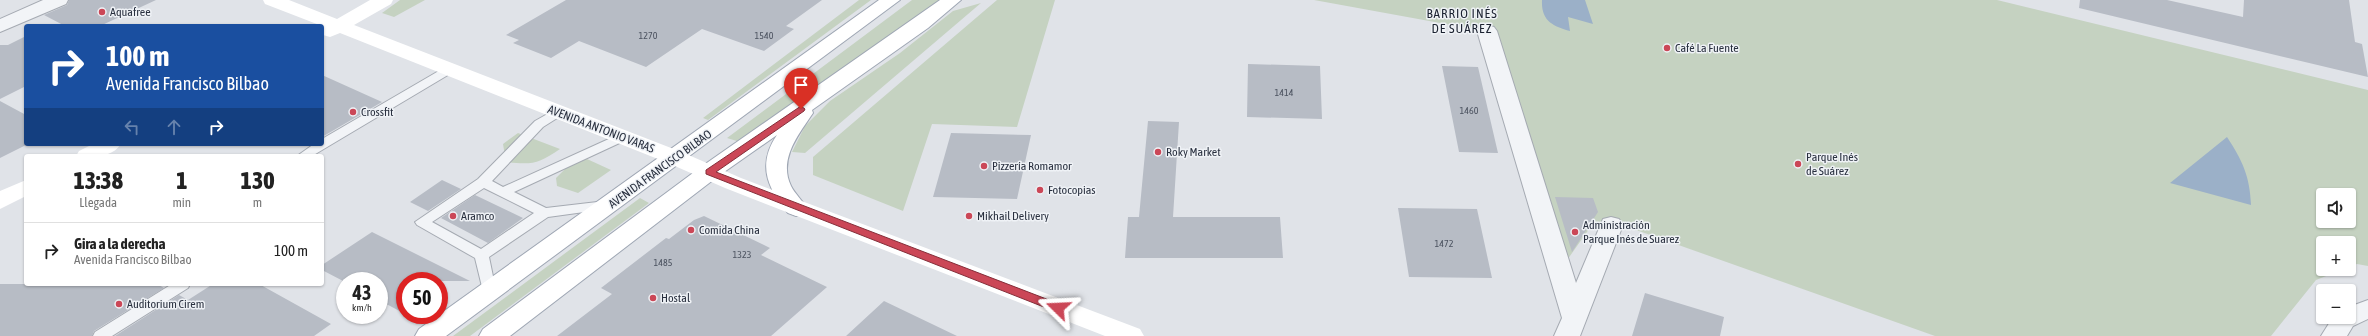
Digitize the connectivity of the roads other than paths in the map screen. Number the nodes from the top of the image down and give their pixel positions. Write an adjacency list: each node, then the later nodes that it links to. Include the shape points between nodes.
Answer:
1 (59, 0): 7 (street)
2 (272, 0): 6 (main road, AVENIDA ANTONIO VARAS)
3 (384, 0): 8 (main road)
4 (891, 0): 19 (main road, AVENIDA FRANCISCO BILBAO)
5 (952, 0): 11 (main road)
6 (318, 24)
7 (0, 26)
8 (330, 30): 10 (main road, AVENIDA ANTONIO VARAS)
9 (1487, 31): 33 (street)
10 (449, 69): 12 (main road, AVENIDA ANTONIO VARAS); 14 (lane)
11 (813, 101): 20 (main road); 26 (main road, via 788,133 776,163 778,184)
12 (558, 112): 13 (main road, AVENIDA ANTONIO VARAS); 21 (lane, via 539,124)
13 (622, 137): 19 (main road, AVENIDA ANTONIO VARAS); 23 (lane)
14 (324, 143)
15 (106, 146): 17 (main road)
16 (320, 146): 18 (lane)
17 (91, 154)
18 (306, 154)
19 (676, 158): 20 (main road, AVENIDA ANTONIO VARAS); 25 (main road, AVENIDA FRANCISCO BILBAO)
20 (709, 172): 26 (main road, AVENIDA ANTONIO VARAS); 36 (main road)
21 (483, 182): 23 (lane); 29 (lane, via 422,222)
22 (24, 188): 24 (main road)
23 (503, 192): 27 (lane)
24 (0, 201)
25 (610, 205): 27 (lane); 31 (main road, AVENIDA FRANCISCO BILBAO)
26 (796, 208): 37 (main road, AVENIDA ANTONIO VARAS)
27 (544, 212): 29 (lane)
28 (1611, 225): 33 (street)
29 (482, 255): 31 (lane)
30 (181, 286): 34 (lane)
31 (489, 291): 35 (main road, AVENIDA FRANCISCO BILBAO)
32 (2368, 309): 38 (street, via 2344,320)
33 (1570, 327)
34 (100, 336)
35 (428, 336)
36 (492, 336)
37 (1131, 336)
38 (2334, 336)

